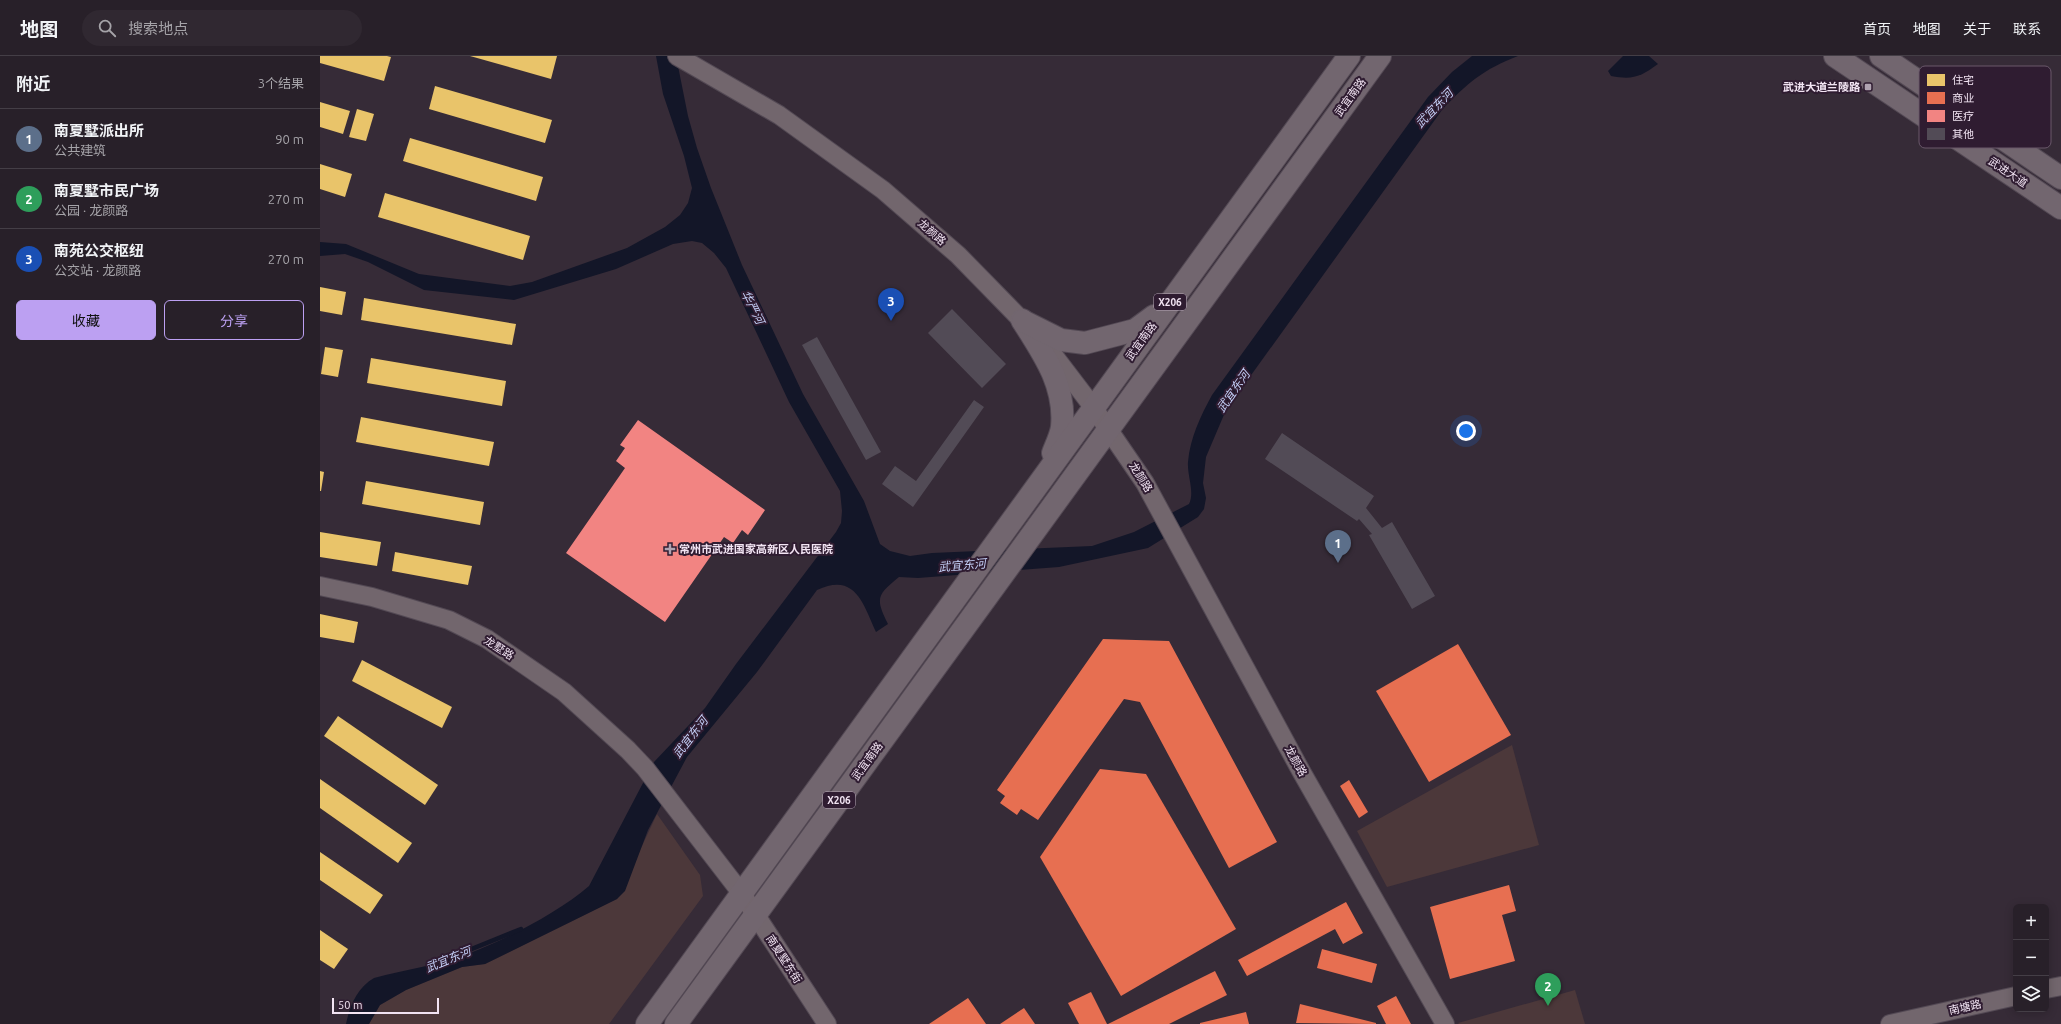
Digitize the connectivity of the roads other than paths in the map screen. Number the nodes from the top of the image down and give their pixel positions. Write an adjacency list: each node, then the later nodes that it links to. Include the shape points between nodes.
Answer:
1 (1349, 56): 12 (main road, 武宜南路 / X206)
2 (1380, 56): 15 (main road, 武宜南路 / X206)
3 (1835, 56): 7 (main road, 武进大道)
4 (1881, 56): 6 (main road)
5 (681, 58): 13 (street, 龙颜路, via 779,115 883,190 958,255)
6 (1919, 82)
7 (1919, 112)
8 (1972, 148): 11 (main road, 武进大道)
9 (2017, 148): 10 (main road)
10 (2061, 178)
11 (2061, 208)
12 (1166, 307): 13 (main road, via 1135,330 1085,343 1060,340); 14 (main road, 武宜南路 / X206)
13 (1022, 320): 14 (street, 龙颜路, via 1045,344); 16 (main road, via 1050,363 1062,397 1062,428)
14 (1093, 407): 15 (street, 龙颜路); 16 (main road, 武宜南路 / X206)
15 (1109, 428): 19 (main road, 武宜南路 / X206); 26 (street, 龙颜路, via 1157,504 1301,771)
16 (1049, 468): 18 (main road, 武宜南路 / X206)
17 (320, 586): 18 (street, 龙墅路, via 372,597 449,620 487,639 564,692 645,768)
18 (742, 894): 19 (street, 南夏墅东街); 23 (main road, X206)
19 (756, 914): 24 (main road, 武宜南路 / X206); 25 (street, 南夏墅东街)
20 (2061, 986): 21 (street)
21 (2049, 988)
22 (2013, 997): 27 (street, 南塘路)
23 (647, 1024)
24 (676, 1024)
25 (827, 1024)
26 (1445, 1024)
27 (1890, 1024)

